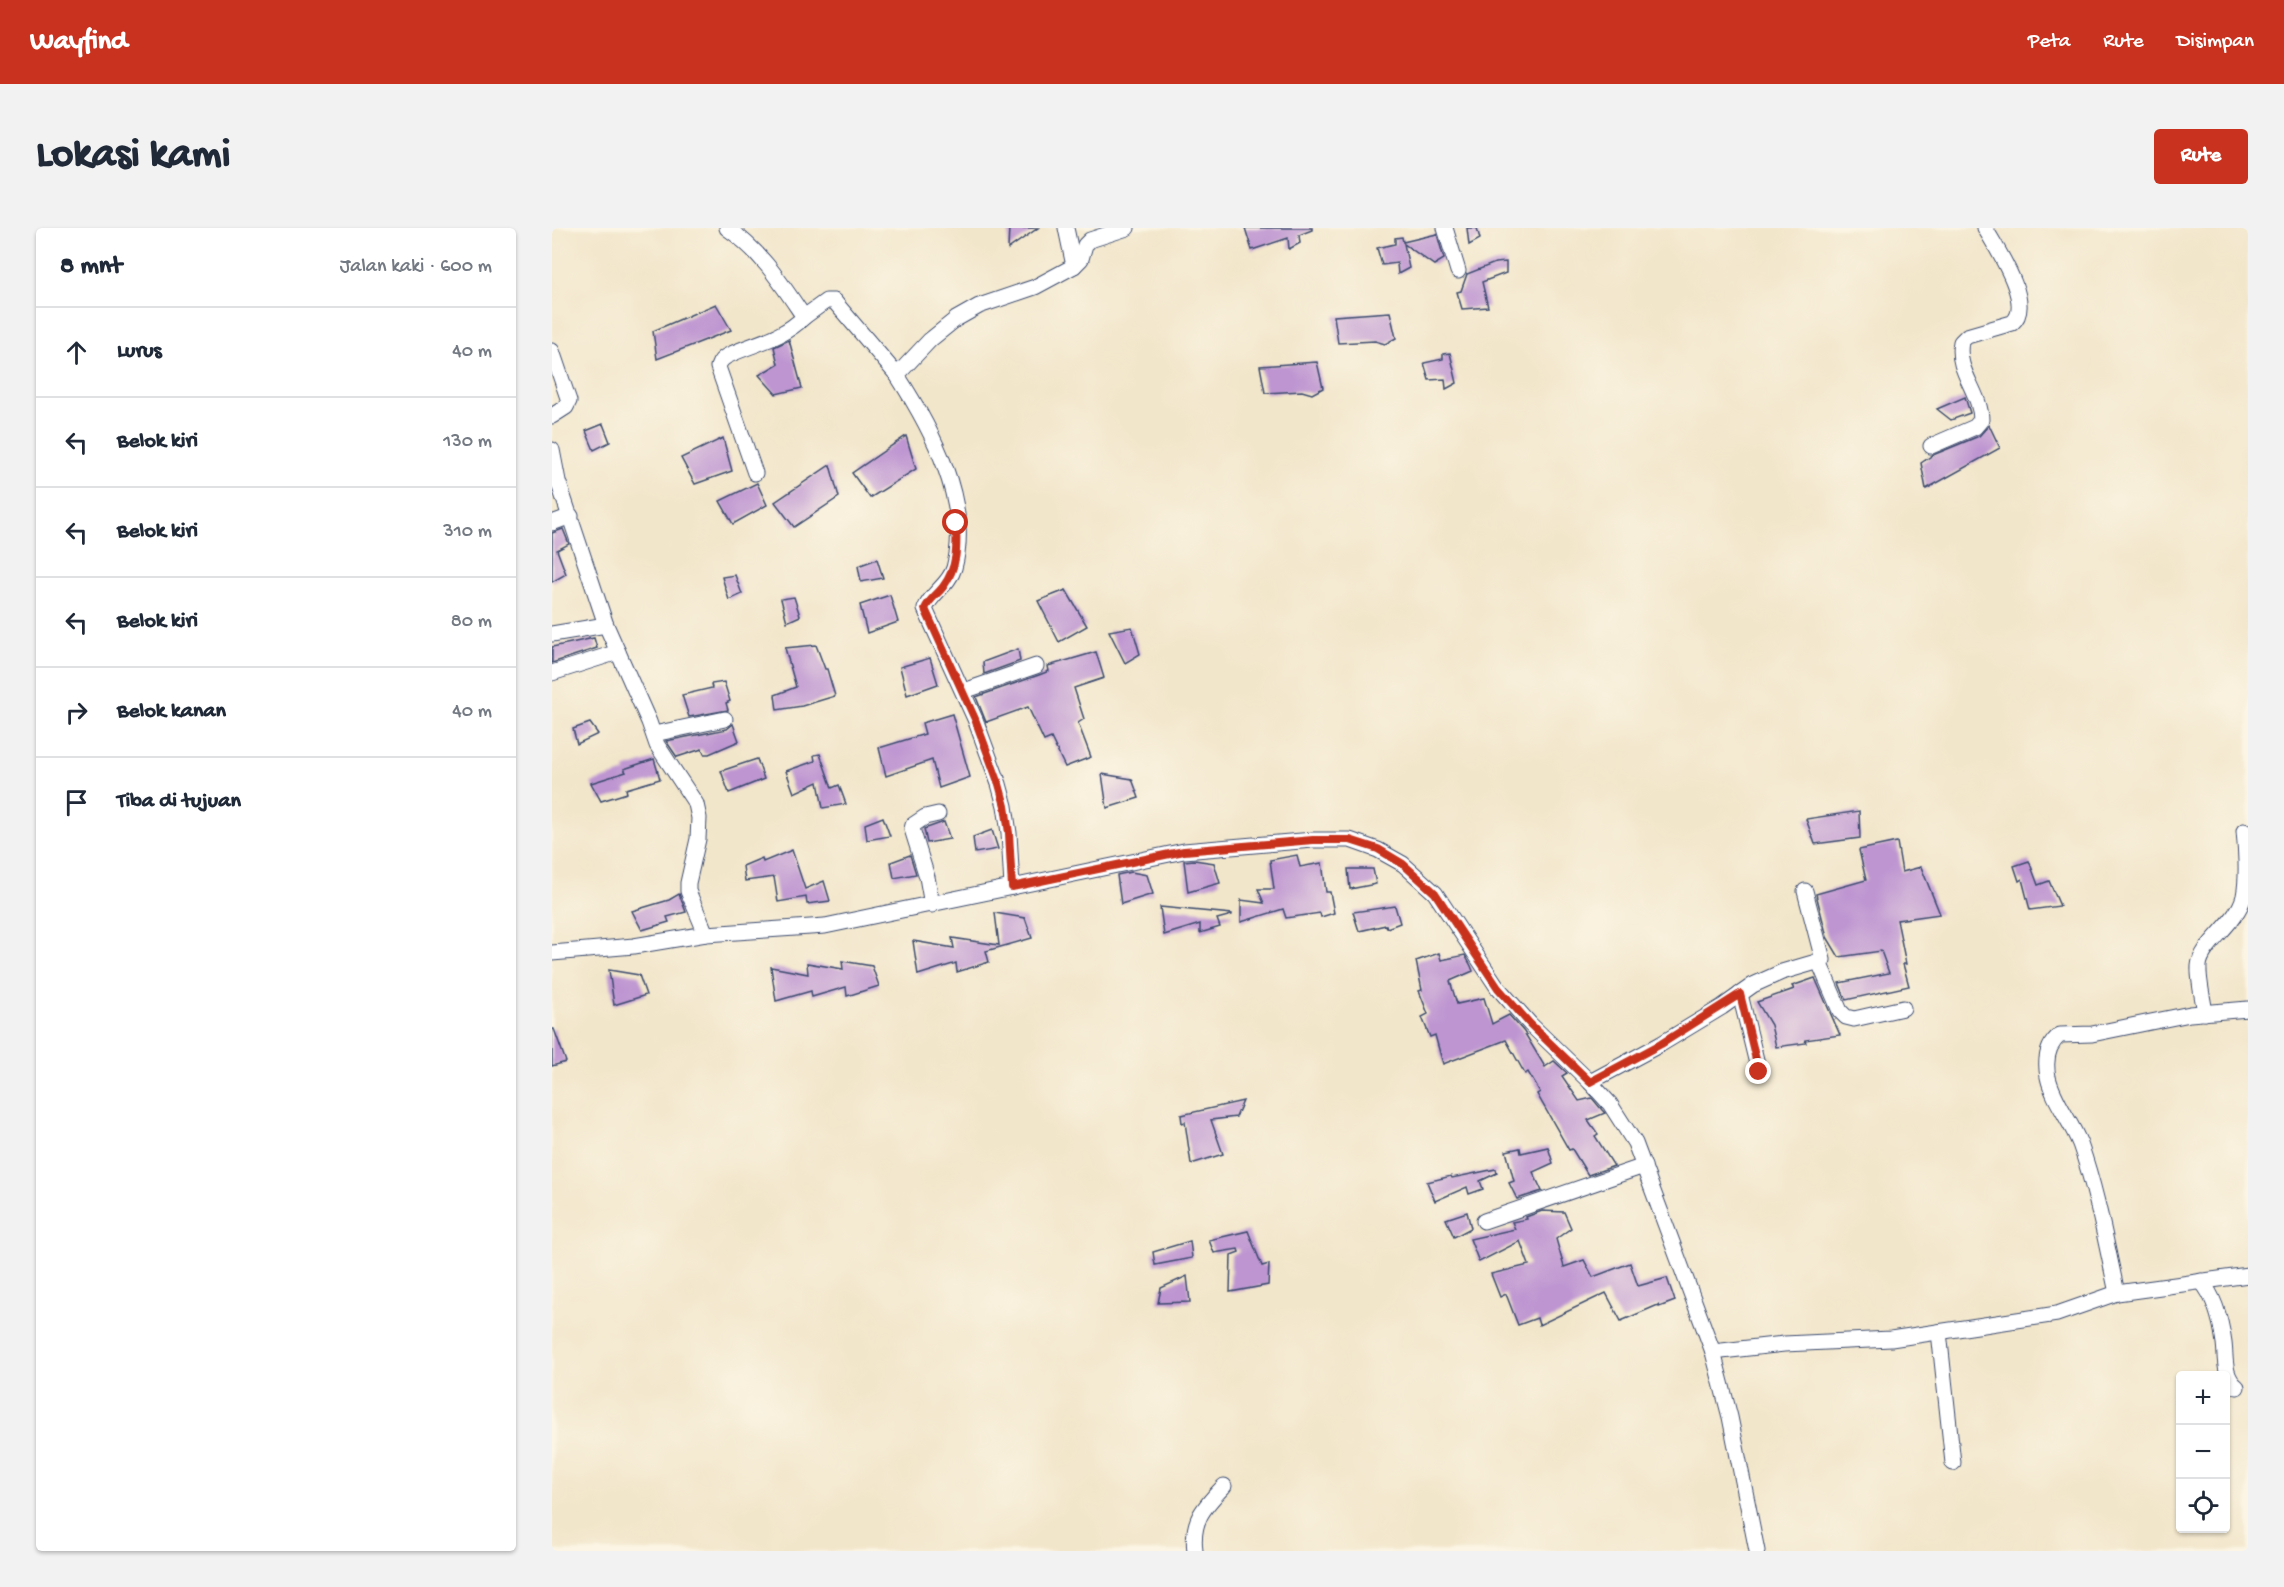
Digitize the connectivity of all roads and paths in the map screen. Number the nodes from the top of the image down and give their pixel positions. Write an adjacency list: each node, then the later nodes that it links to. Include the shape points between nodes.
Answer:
1 (727, 228): 8 (street, via 761,256)
2 (1066, 228): 6 (street)
3 (1127, 228): 6 (street, via 1090,240)
4 (1445, 228): 7 (street)
5 (1985, 228): 12 (street, via 2017,290 2018,319 1967,336 1961,342 1962,368 1981,410 1981,420 1975,427)
6 (1074, 266): 10 (street, via 1035,288 979,306 956,320 930,340)
7 (1458, 271)
8 (804, 317): 10 (street, via 826,301 834,301); 14 (street, via 764,343 726,357 718,366)
9 (552, 351): 11 (street, via 569,401)
10 (897, 375): 22 (street, via 917,406 950,476 957,551 953,571 925,609)
11 (552, 416)
12 (1931, 446)
13 (552, 450): 15 (street)
14 (754, 473)
15 (571, 516): 16 (street); 17 (street)
16 (552, 523)
17 (606, 625): 18 (street); 19 (street)
18 (552, 634)
19 (618, 651): 21 (street); 24 (street)
20 (1035, 666): 22 (street)
21 (552, 674)
22 (964, 691): 27 (street, via 1005,806)
23 (725, 719): 24 (street)
24 (654, 734): 30 (street, via 696,804 698,839 688,891)
25 (938, 814): 29 (street, via 919,820 912,829)
26 (2244, 831): 36 (street, via 2245,895 2233,920 2202,955 2199,967)
27 (1012, 887): 29 (street); 38 (street, via 1184,851 1313,840 1350,840 1378,849 1403,864 1435,893 1498,988)
28 (1805, 891): 32 (street, via 1823,956)
29 (932, 904): 30 (street, via 825,926)
30 (706, 934): 31 (street, via 634,946)
31 (552, 953)
32 (1819, 962): 33 (street, via 1782,972); 34 (street, via 1846,1017)
33 (1740, 994): 37 (street); 38 (street, via 1661,1044)
34 (1903, 1008)
35 (2248, 1009): 36 (street)
36 (2205, 1013): 43 (street, via 2092,1034 2060,1035 2050,1045 2048,1076 2086,1165)
37 (1759, 1072)
38 (1590, 1082): 39 (street, via 1623,1122)
39 (1644, 1166): 40 (street); 45 (street)
40 (1484, 1221)
41 (2248, 1275): 42 (street)
42 (2201, 1281): 43 (street); 46 (street, via 2216,1308 2228,1376)
43 (2118, 1293): 44 (street, via 2057,1314)
44 (1939, 1332): 45 (street); 47 (street)
45 (1713, 1352): 50 (street)
46 (2237, 1387)
47 (1953, 1463)
48 (1224, 1486): 49 (street, via 1201,1512 1196,1524)
49 (1195, 1551)
50 (1757, 1551)

